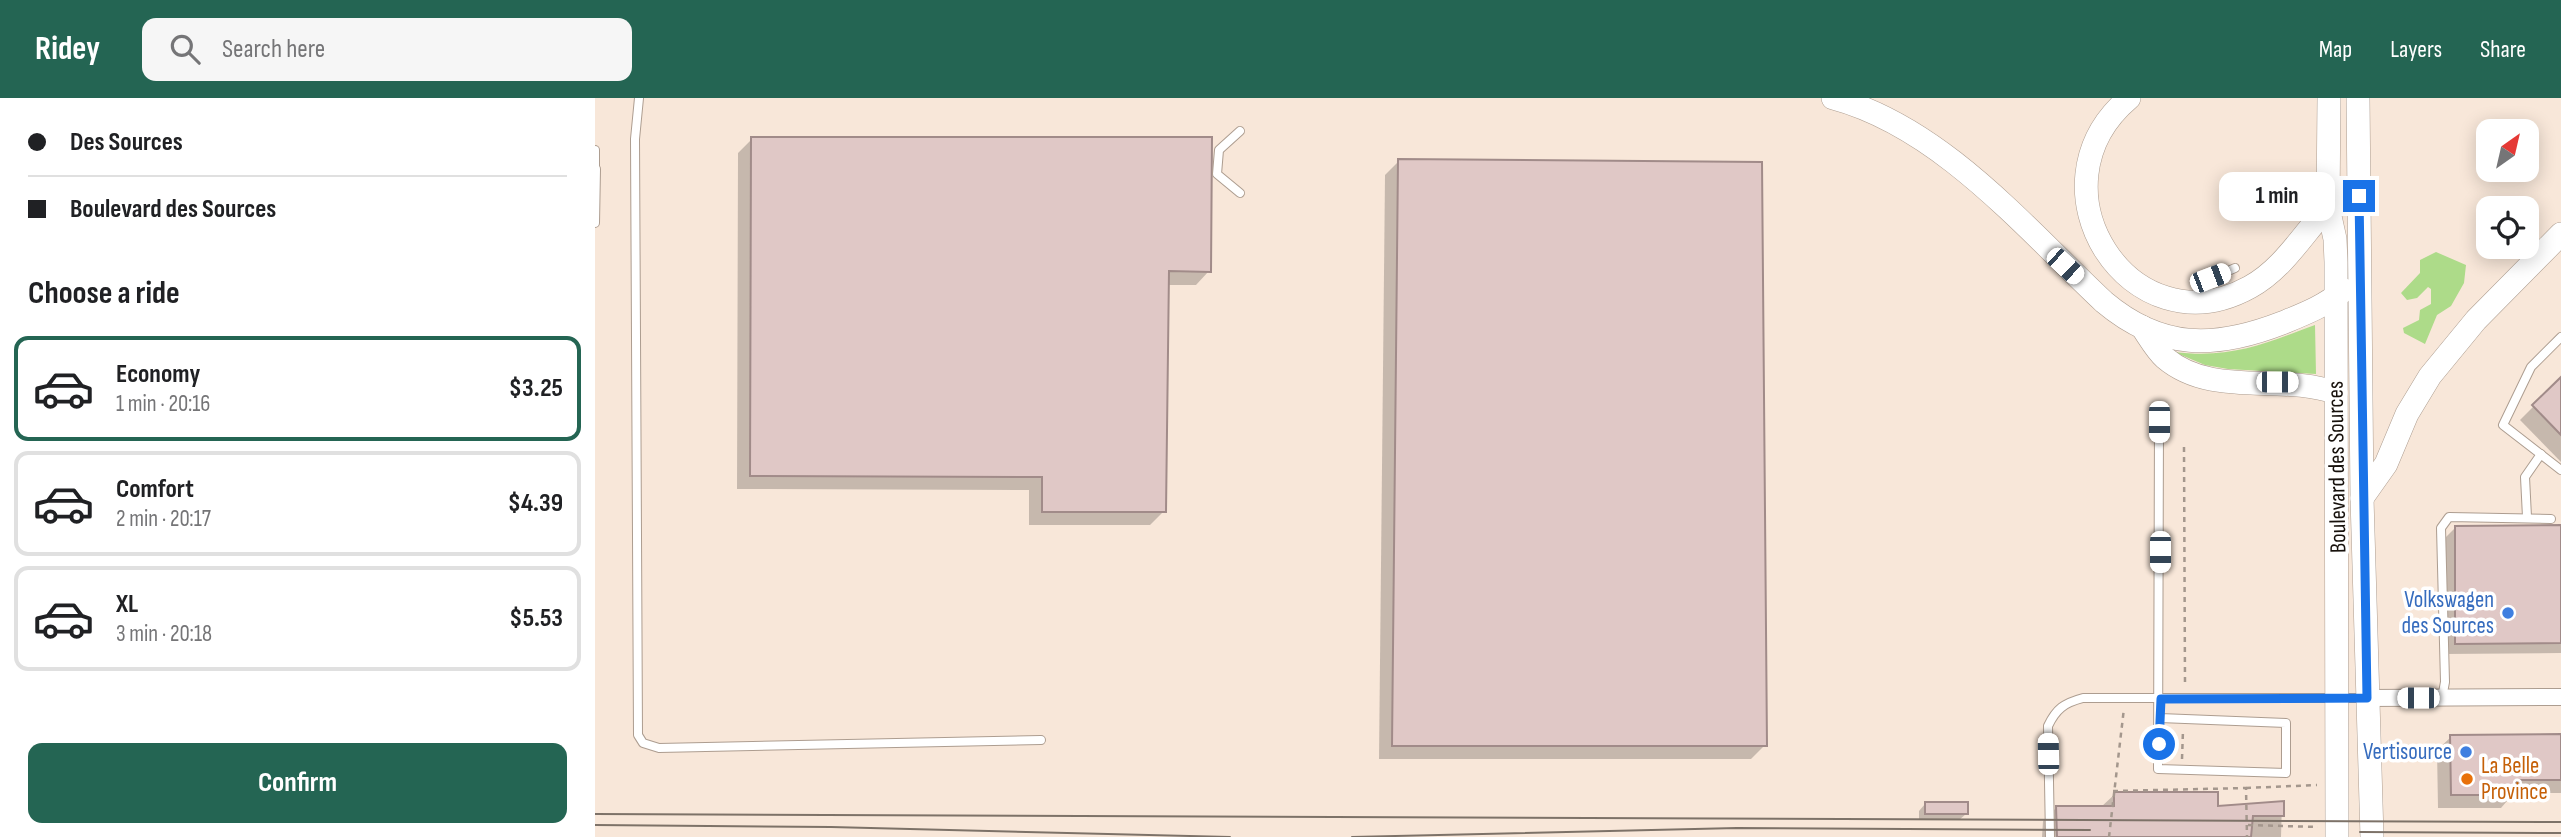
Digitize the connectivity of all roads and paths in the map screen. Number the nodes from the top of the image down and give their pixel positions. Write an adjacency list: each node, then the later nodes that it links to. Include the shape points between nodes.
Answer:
1 (639, 98): 36 (lane, via 635,139 638,735 643,743 659,748)
2 (1833, 98): 17 (main road, via 1876,112 1928,142 2103,302)
3 (2129, 98): 16 (main road, via 2106,122 2091,152 2085,183 2092,230 2110,259 2135,282 2163,296)
4 (2329, 107): 10 (main road, Boulevard des Sources)
5 (2358, 107): 14 (main road, Boulevard des Sources)
6 (1240, 131): 9 (lane, via 1219,150 1217,174)
7 (595, 150): 8 (lane)
8 (596, 169): 11 (lane)
9 (1240, 193)
10 (2328, 207): 15 (main road, Boulevard des Sources, via 2335,239); 16 (main road, via 2263,279 2223,299)
11 (595, 223)
12 (2561, 234): 24 (main road, via 2476,320 2430,376 2407,414 2386,464)
13 (2235, 268): 16 (lane, via 2203,282)
14 (2360, 277): 15 (main road); 24 (main road, Boulevard des Sources)
15 (2335, 298): 17 (main road, via 2310,312 2232,340 2181,340); 19 (main road, Boulevard des Sources)
16 (2193, 300)
17 (2142, 327): 19 (main road, via 2164,357 2197,373 2235,382 2305,383)
18 (2561, 337): 22 (lane, via 2531,367 2503,425)
19 (2336, 393): 28 (main road, Boulevard des Sources)
20 (2159, 422): 31 (lane)
21 (2184, 447): 32 (path)
22 (2541, 454): 23 (lane); 25 (lane, via 2525,477)
23 (2561, 470)
24 (2362, 498): 29 (main road, Boulevard des Sources)
25 (2527, 517): 26 (lane); 30 (lane, via 2449,517 2441,528)
26 (2551, 519)
27 (2561, 697): 30 (street)
28 (2338, 698): 29 (lane); 32 (lane); 43 (main road, Boulevard des Sources)
29 (2367, 698): 30 (street); 47 (main road, Boulevard des Sources)
30 (2442, 698)
31 (2161, 699): 32 (lane); 35 (lane); 44 (lane, via 2083,698 2066,702 2054,713 2048,726)
32 (2185, 699)
33 (2124, 708): 41 (path)
34 (2183, 717): 35 (lane); 37 (path); 37 (lane, via 2286,723 2286,773)
35 (2160, 718): 37 (lane, via 2158,769)
36 (1041, 740)
37 (2182, 770): 40 (path)
38 (2317, 785): 39 (path)
39 (2246, 788): 40 (path); 42 (path)
40 (2182, 790): 41 (path)
41 (2113, 791): 45 (path)
42 (2247, 825): 43 (path); 46 (path)
43 (2327, 832)
44 (2050, 837)
45 (2109, 837)
46 (2247, 837)
47 (2372, 837)

